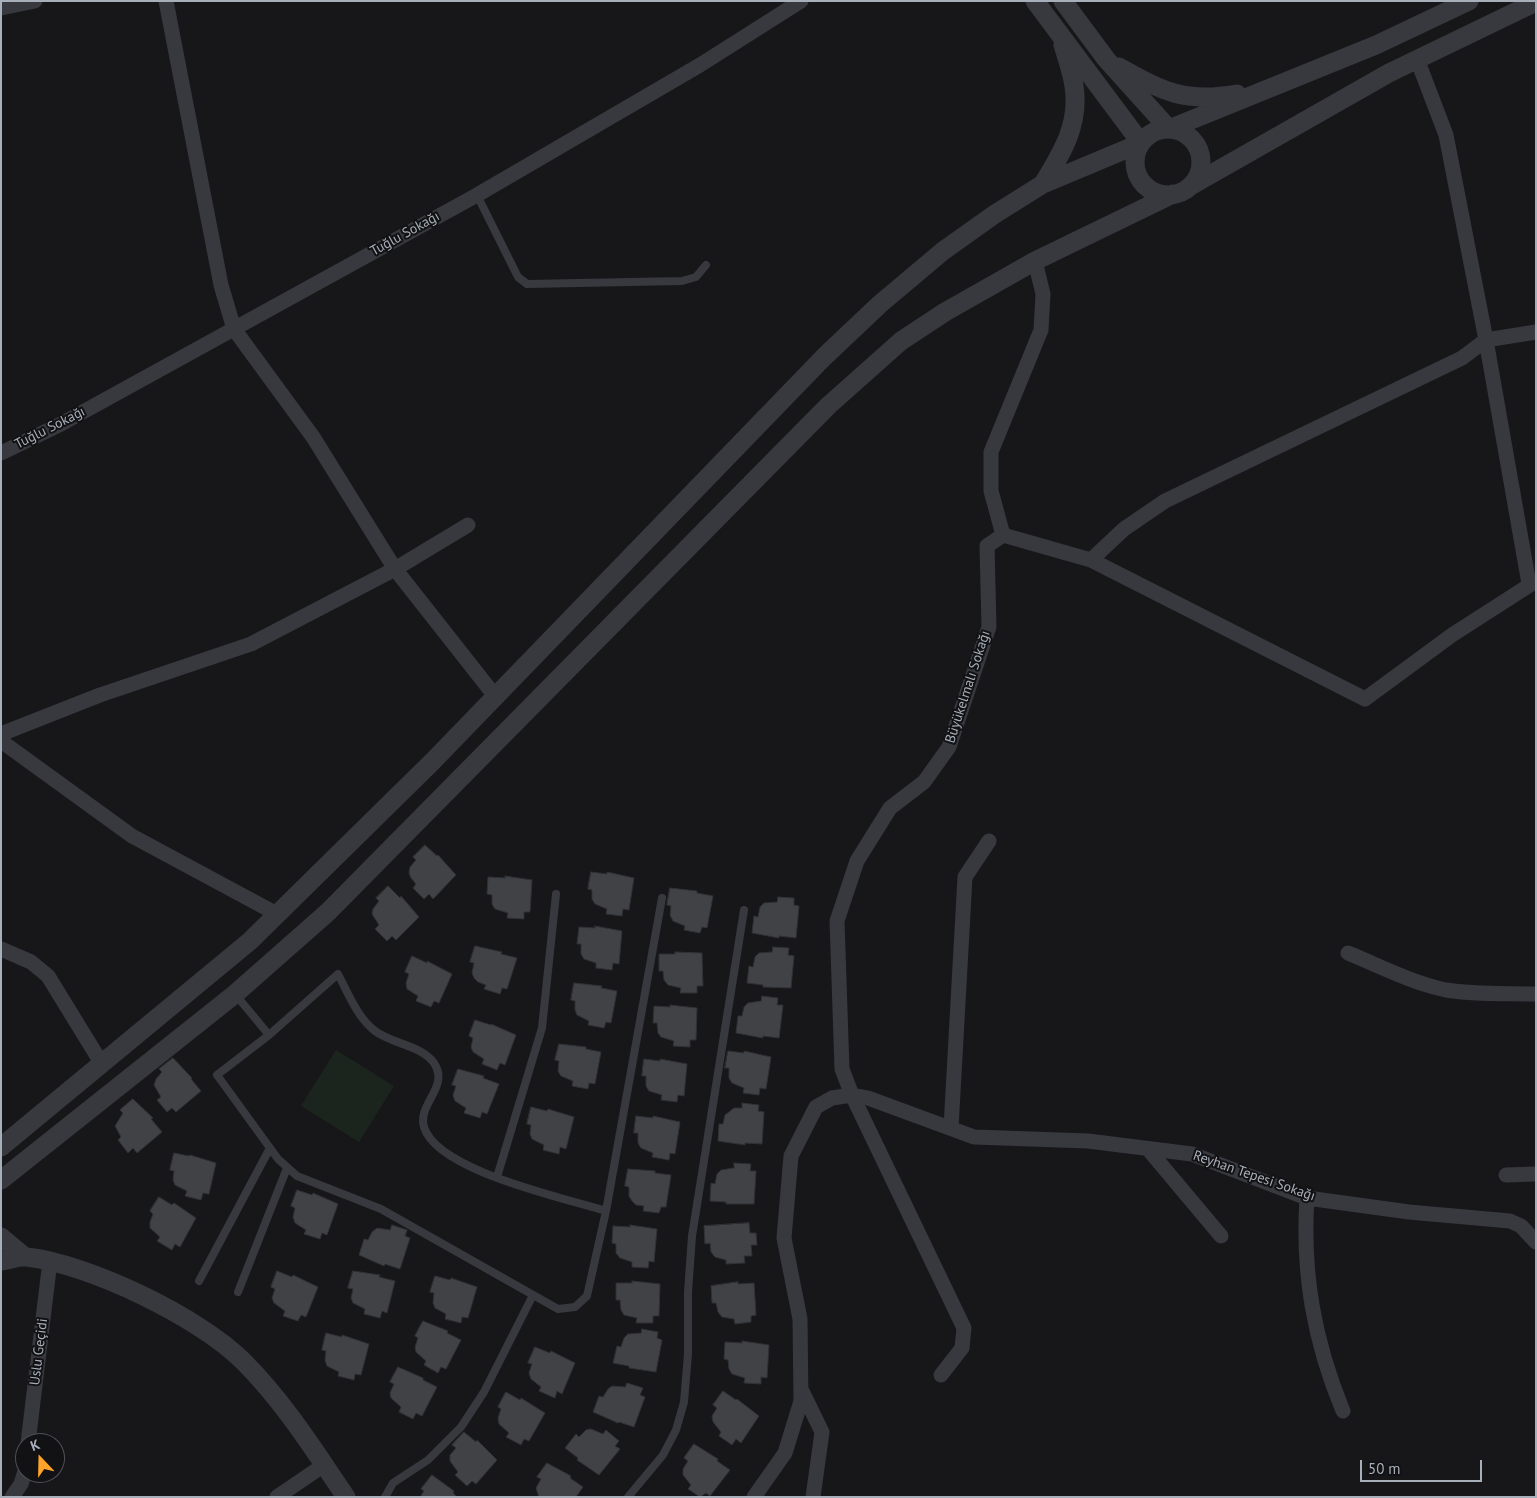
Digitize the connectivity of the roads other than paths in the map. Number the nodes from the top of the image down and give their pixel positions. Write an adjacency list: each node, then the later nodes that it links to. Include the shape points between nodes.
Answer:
1 (35, 1): 8 (street)
2 (166, 1): 21 (street, via 221,285)
3 (801, 1): 18 (street, Tuğlu Sokağı, via 692,70)
4 (1035, 1): 9 (street)
5 (1063, 1): 11 (street)
6 (1469, 1): 12 (street, via 1376,45)
7 (1536, 2): 10 (street)
8 (1, 8)
9 (1060, 34): 14 (street); 15 (street, via 1074,86 1076,111 1069,139)
10 (1417, 59): 16 (street); 23 (street, via 1446,135)
11 (1106, 60): 12 (street, via 1178,96 1210,98); 13 (street)
12 (1275, 87): 13 (street)
13 (1169, 128): 14 (street, via 1158,130); 16 (street, via 1189,136 1201,154 1200,170)
14 (1141, 143): 15 (street); 17 (street, via 1135,163 1138,174 1152,190)
15 (1043, 184): 30 (street, via 943,251 854,328)
16 (1192, 185): 17 (street)
17 (1173, 194): 19 (street)
18 (477, 195): 20 (lane, via 518,277 527,284 682,281 696,277); 21 (street, Tuğlu Sokağı)
19 (1035, 261): 26 (street, via 1043,294 1041,330 991,452 991,491); 40 (street, via 901,341 857,379 328,912)
20 (706, 265)
21 (234, 329): 24 (street, Tuğlu Sokağı, via 61,424); 28 (street, via 313,437)
22 (1536, 332): 23 (street)
23 (1486, 340): 27 (street, via 1462,358 1165,500 1124,529); 29 (street)
24 (1, 453)
25 (468, 525): 28 (street)
26 (1003, 535): 27 (street); 44 (street, Büyükelmalı Sokağı, via 987,546 989,627 949,747 924,782 890,808 857,861 838,921 842,1069)
27 (1091, 560): 29 (street, via 1365,699)
28 (395, 569): 30 (street); 31 (street, via 251,644 100,695)
29 (1532, 582)
30 (495, 696): 37 (street)
31 (1, 734)
32 (1, 741): 37 (street, via 132,836)
33 (989, 841): 45 (street, via 965,877)
34 (556, 894): 52 (lane, via 542,1028)
35 (662, 898): 55 (lane)
36 (744, 910): 75 (lane, via 692,1236 684,1402 676,1430 663,1455)
37 (277, 914): 43 (street, via 250,941)
38 (1, 949): 43 (street, via 31,962 48,976)
39 (1348, 953): 41 (street, via 1415,981 1444,989 1469,993)
40 (235, 994): 42 (lane); 53 (street)
41 (1536, 994)
42 (269, 1035): 47 (lane, via 217,1075); 52 (lane, via 338,974 357,1010 376,1032 424,1055 436,1067 439,1083 424,1115 427,1133 458,1161)
43 (102, 1064): 46 (street)
44 (852, 1095): 45 (street, Reyhan Tepesi Sokağı); 65 (street, via 962,1319 962,1348); 66 (street, via 832,1098 816,1107 791,1156 784,1238 800,1319)
45 (951, 1128): 48 (street, Reyhan Tepesi Sokağı, via 974,1137 1088,1141)
46 (1, 1147)
47 (270, 1148): 49 (lane); 62 (lane)
48 (1148, 1148): 54 (street, Reyhan Tepesi Sokağı, via 1192,1154); 56 (street)
49 (287, 1168): 63 (lane); 64 (lane, via 309,1182 380,1209)
50 (1536, 1174): 51 (street)
51 (1506, 1175)
52 (497, 1177): 55 (lane)
53 (1, 1180)
54 (1307, 1198): 58 (street, Reyhan Tepesi Sokağı, via 1510,1221 1521,1226); 67 (street, via 1306,1261 1310,1300 1321,1353)
55 (606, 1211): 64 (lane, via 584,1301 569,1310 558,1310)
56 (1221, 1236)
57 (1, 1237): 59 (street)
58 (1536, 1242)
59 (25, 1257): 60 (street); 61 (street)
60 (1, 1260)
61 (50, 1261): 68 (street, Uslu Geçidi); 69 (street, via 107,1280 204,1330 242,1360 275,1395)
62 (199, 1281)
63 (238, 1292)
64 (533, 1295): 74 (lane, via 484,1392 460,1427 428,1460 393,1483)
65 (941, 1375)
66 (801, 1389): 76 (street, via 801,1401 784,1453); 77 (street, via 822,1432)
67 (1343, 1411)
68 (29, 1433)
69 (324, 1465): 72 (street); 73 (street)
70 (21, 1483): 71 (street)
71 (12, 1497)
72 (277, 1497)
73 (346, 1497)
74 (385, 1497)
75 (628, 1497)
76 (754, 1497)
77 (813, 1497)

